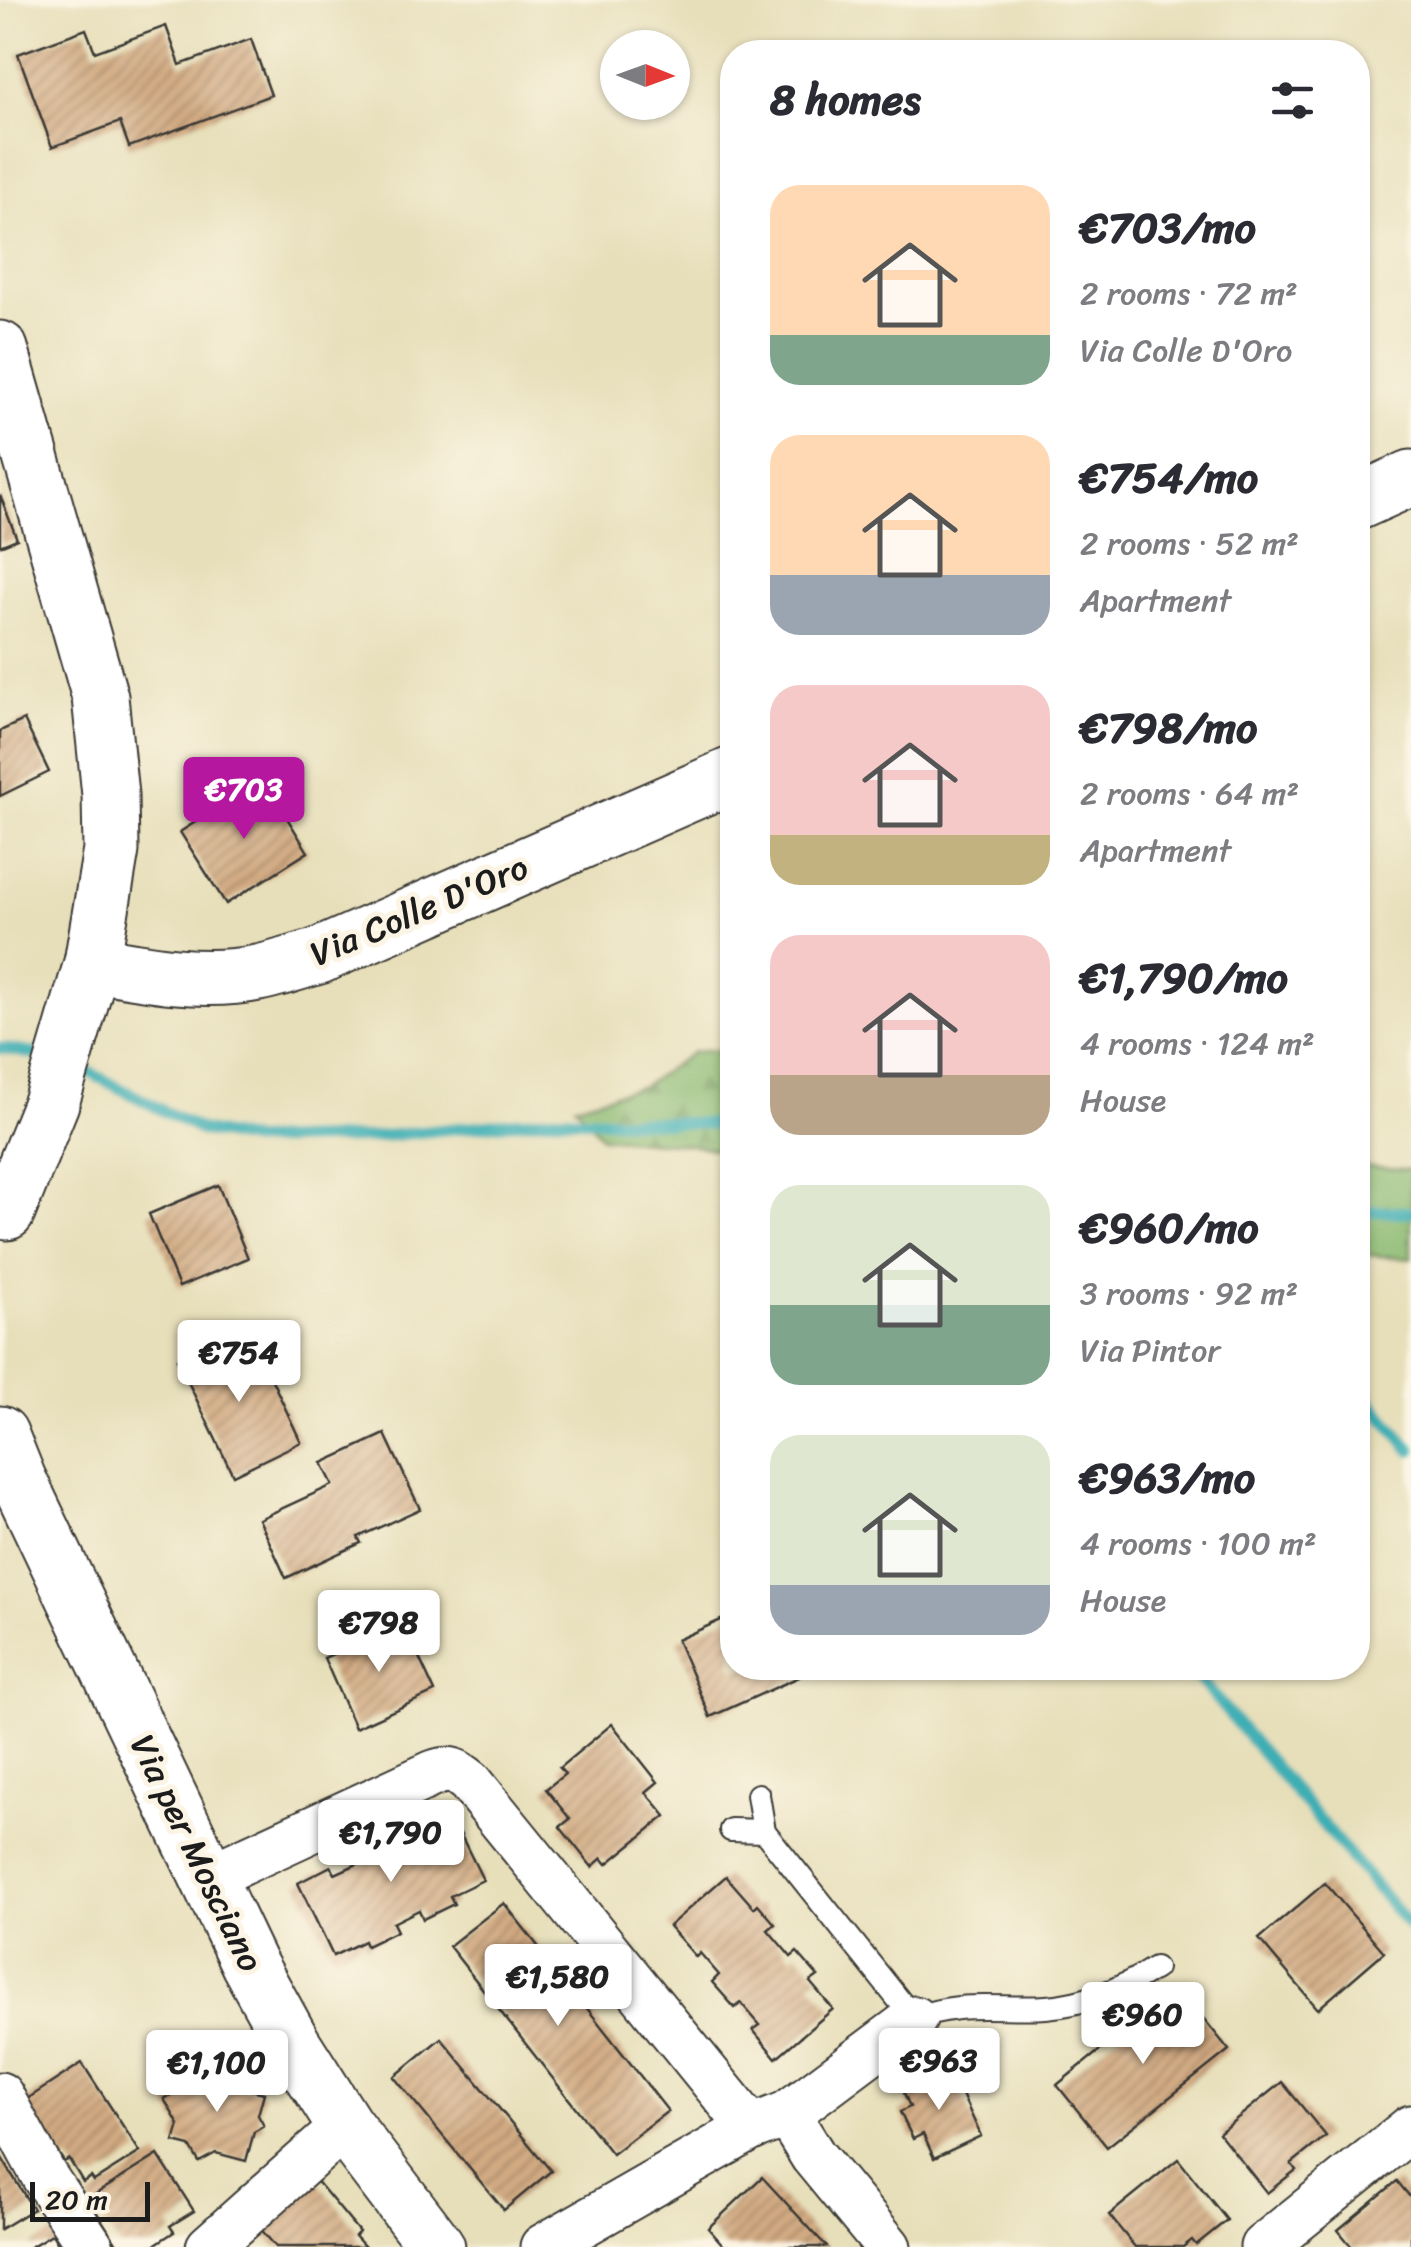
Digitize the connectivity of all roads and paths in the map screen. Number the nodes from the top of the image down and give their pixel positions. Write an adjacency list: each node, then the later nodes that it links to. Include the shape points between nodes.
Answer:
1 (0, 348): 5 (main road, via 100,697 110,850)
2 (1411, 478): 3 (main road)
3 (1370, 497)
4 (720, 780): 5 (main road, Via Colle D'Oro, via 318,956 255,974 211,976)
5 (92, 963): 6 (main road)
6 (51, 1103): 7 (main road); 8 (main road)
7 (0, 1140)
8 (2, 1219)
9 (0, 1434): 13 (main road, Via per Mosciano)
10 (758, 1795): 12 (lane)
11 (731, 1830): 12 (lane)
12 (764, 1831): 15 (lane)
13 (207, 1878): 17 (street, via 434,1773 458,1771); 18 (main road, Via per Mosciano, via 293,2044)
14 (1155, 1968): 15 (lane, via 1076,2002 932,2010)
15 (914, 2018): 17 (street)
16 (0, 2095): 21 (street)
17 (769, 2121): 24 (street); 25 (street, via 813,2156)
18 (345, 2126): 22 (street); 23 (main road, Via per Mosciano)
19 (1411, 2128): 20 (street)
20 (1288, 2239)
21 (92, 2247)
22 (209, 2247)
23 (436, 2247)
24 (544, 2247)
25 (888, 2247)

